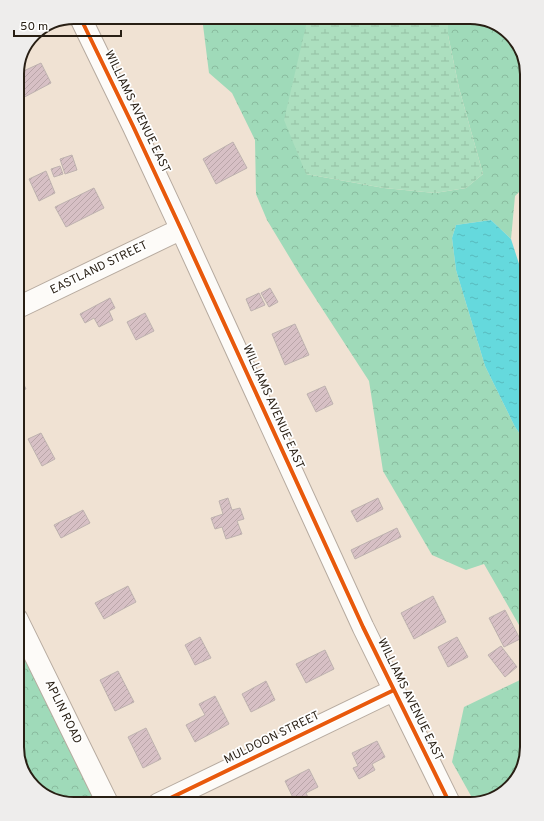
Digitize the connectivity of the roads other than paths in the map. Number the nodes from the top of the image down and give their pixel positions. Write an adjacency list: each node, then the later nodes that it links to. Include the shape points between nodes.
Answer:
1 (83, 24): 2 (street, WILLIAMS AVENUE EAST)
2 (181, 229): 3 (street, EASTLAND STREET); 5 (street, WILLIAMS AVENUE EAST)
3 (24, 305)
4 (24, 633): 6 (street, APLIN ROAD)
5 (394, 690): 7 (street, MULDOON STREET); 8 (street, WILLIAMS AVENUE EAST)
6 (105, 797)
7 (172, 797)
8 (447, 797)

